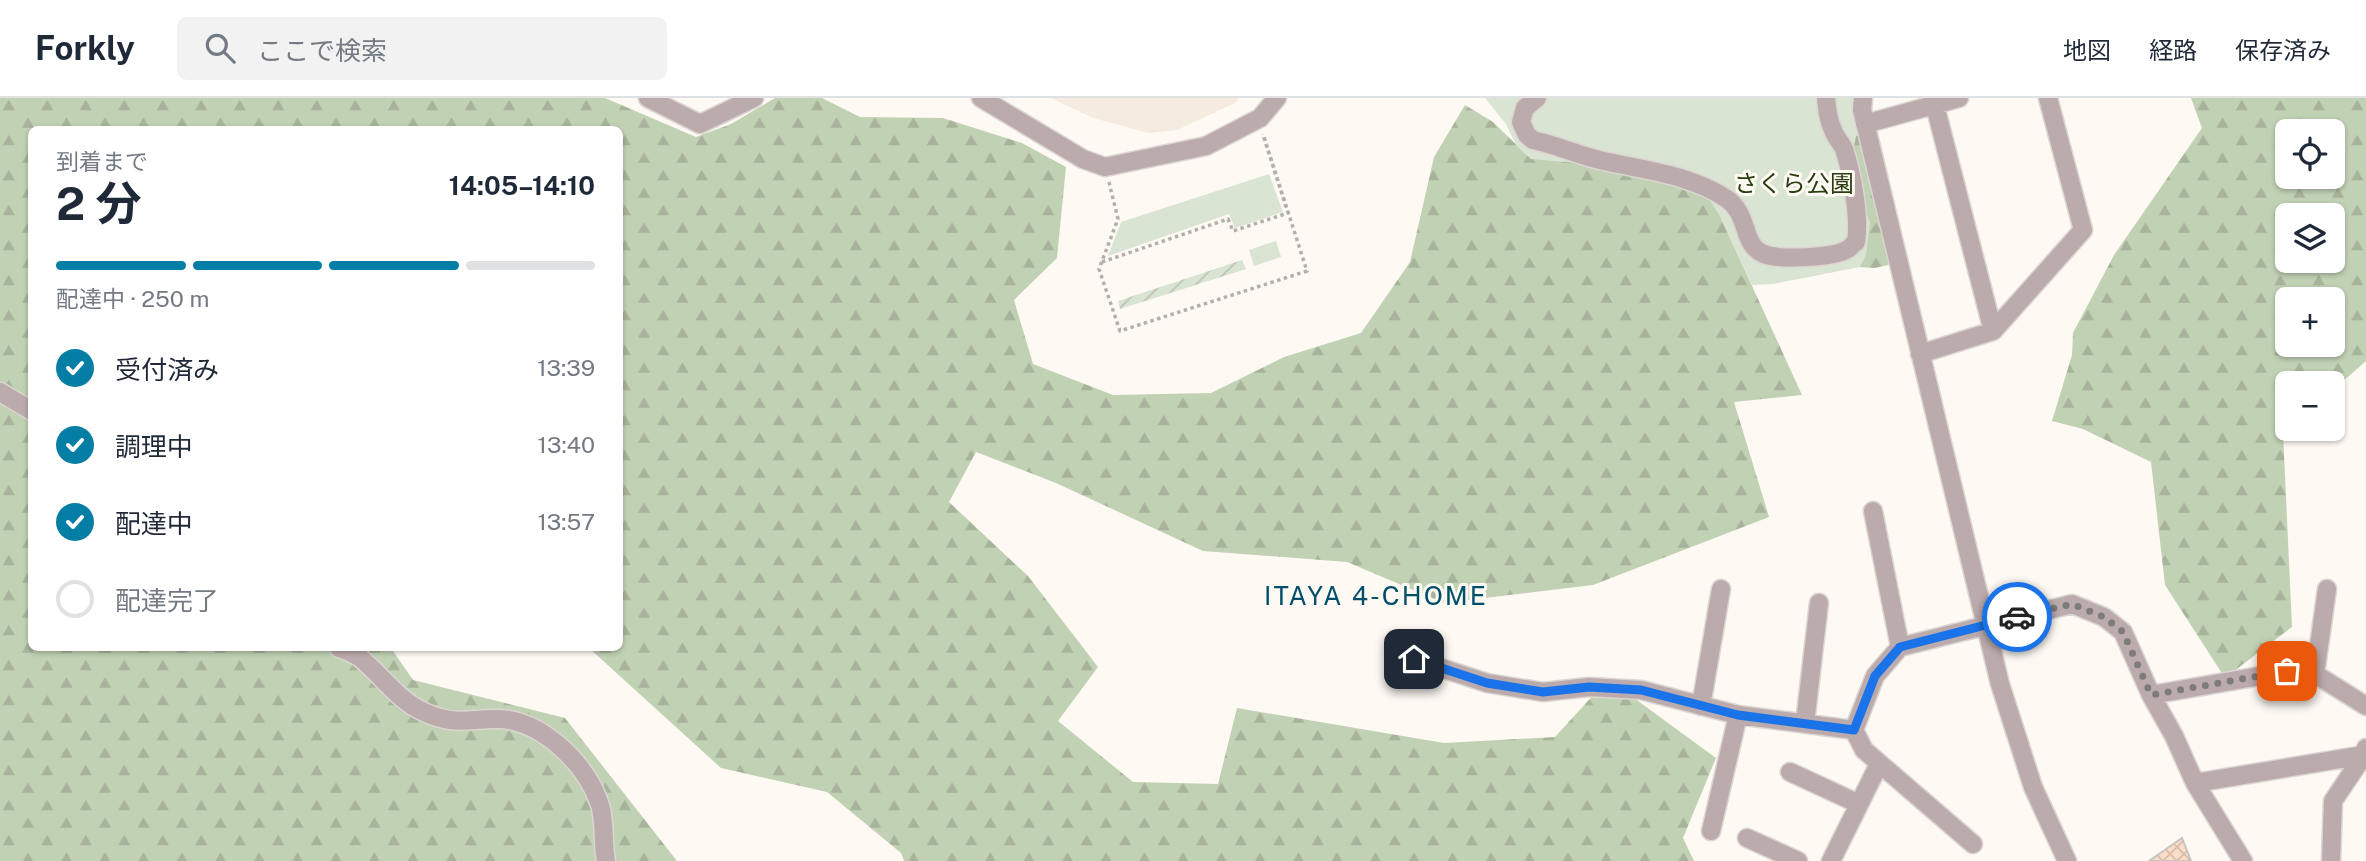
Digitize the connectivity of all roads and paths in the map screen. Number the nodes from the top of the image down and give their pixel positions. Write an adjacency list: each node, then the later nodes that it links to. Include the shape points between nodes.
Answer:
1 (648, 98): 2 (street, via 700,124)
2 (754, 98)
3 (981, 98): 4 (street, via 1083,159 1105,167 1206,146 1260,118)
4 (1277, 98)
5 (1537, 98): 6 (street, via 1525,108 1521,122 1533,140 1602,161 1668,174 1717,192 1741,212 1759,252 1797,258 1836,254 1856,242 1852,182)
6 (1826, 98)
7 (1863, 98): 11 (street)
8 (1959, 98): 10 (street)
9 (2048, 98): 16 (street, via 2083,230)
10 (1933, 101): 11 (street); 16 (street)
11 (1865, 124): 17 (street)
12 (1261, 128): 14 (path)
13 (1108, 179): 15 (path, via 1118,219)
14 (1288, 213): 15 (path, via 1233,231 1228,219); 15 (path, via 1307,271 1120,331 1099,269)
15 (1102, 262)
16 (1993, 331): 17 (street)
17 (1920, 354): 24 (street)
18 (0, 392): 19 (street)
19 (28, 409)
20 (1873, 511): 25 (street)
21 (1721, 589): 30 (street)
22 (2327, 589): 28 (street)
23 (1819, 603): 33 (street)
24 (1986, 624): 25 (street); 29 (street, via 2072,604 2104,617 2123,632); 46 (street, via 2033,787)
25 (1900, 647): 34 (street, via 1875,676)
26 (346, 651): 43 (street, via 423,712 452,722 498,719 523,723 562,746 600,803)
27 (1414, 659): 30 (street, via 1487,683 1543,692 1589,687 1641,690)
28 (2315, 674): 29 (street, via 2287,671); 31 (street)
29 (2151, 695): 38 (street)
30 (1701, 706): 32 (street)
31 (2366, 706)
32 (1738, 715): 33 (street); 40 (street)
33 (1805, 723): 34 (street)
34 (1854, 730): 36 (street, via 1864,750)
35 (2365, 751): 38 (street); 48 (street, via 2333,801)
36 (1879, 764): 39 (street); 42 (street)
37 (1790, 772): 39 (street)
38 (2195, 783): 47 (street)
39 (1859, 804): 45 (street)
40 (1711, 831)
41 (1747, 838): 44 (street)
42 (1973, 844)
43 (606, 861)
44 (1798, 861)
45 (1831, 861)
46 (2067, 861)
47 (2243, 861)
48 (2331, 861)

